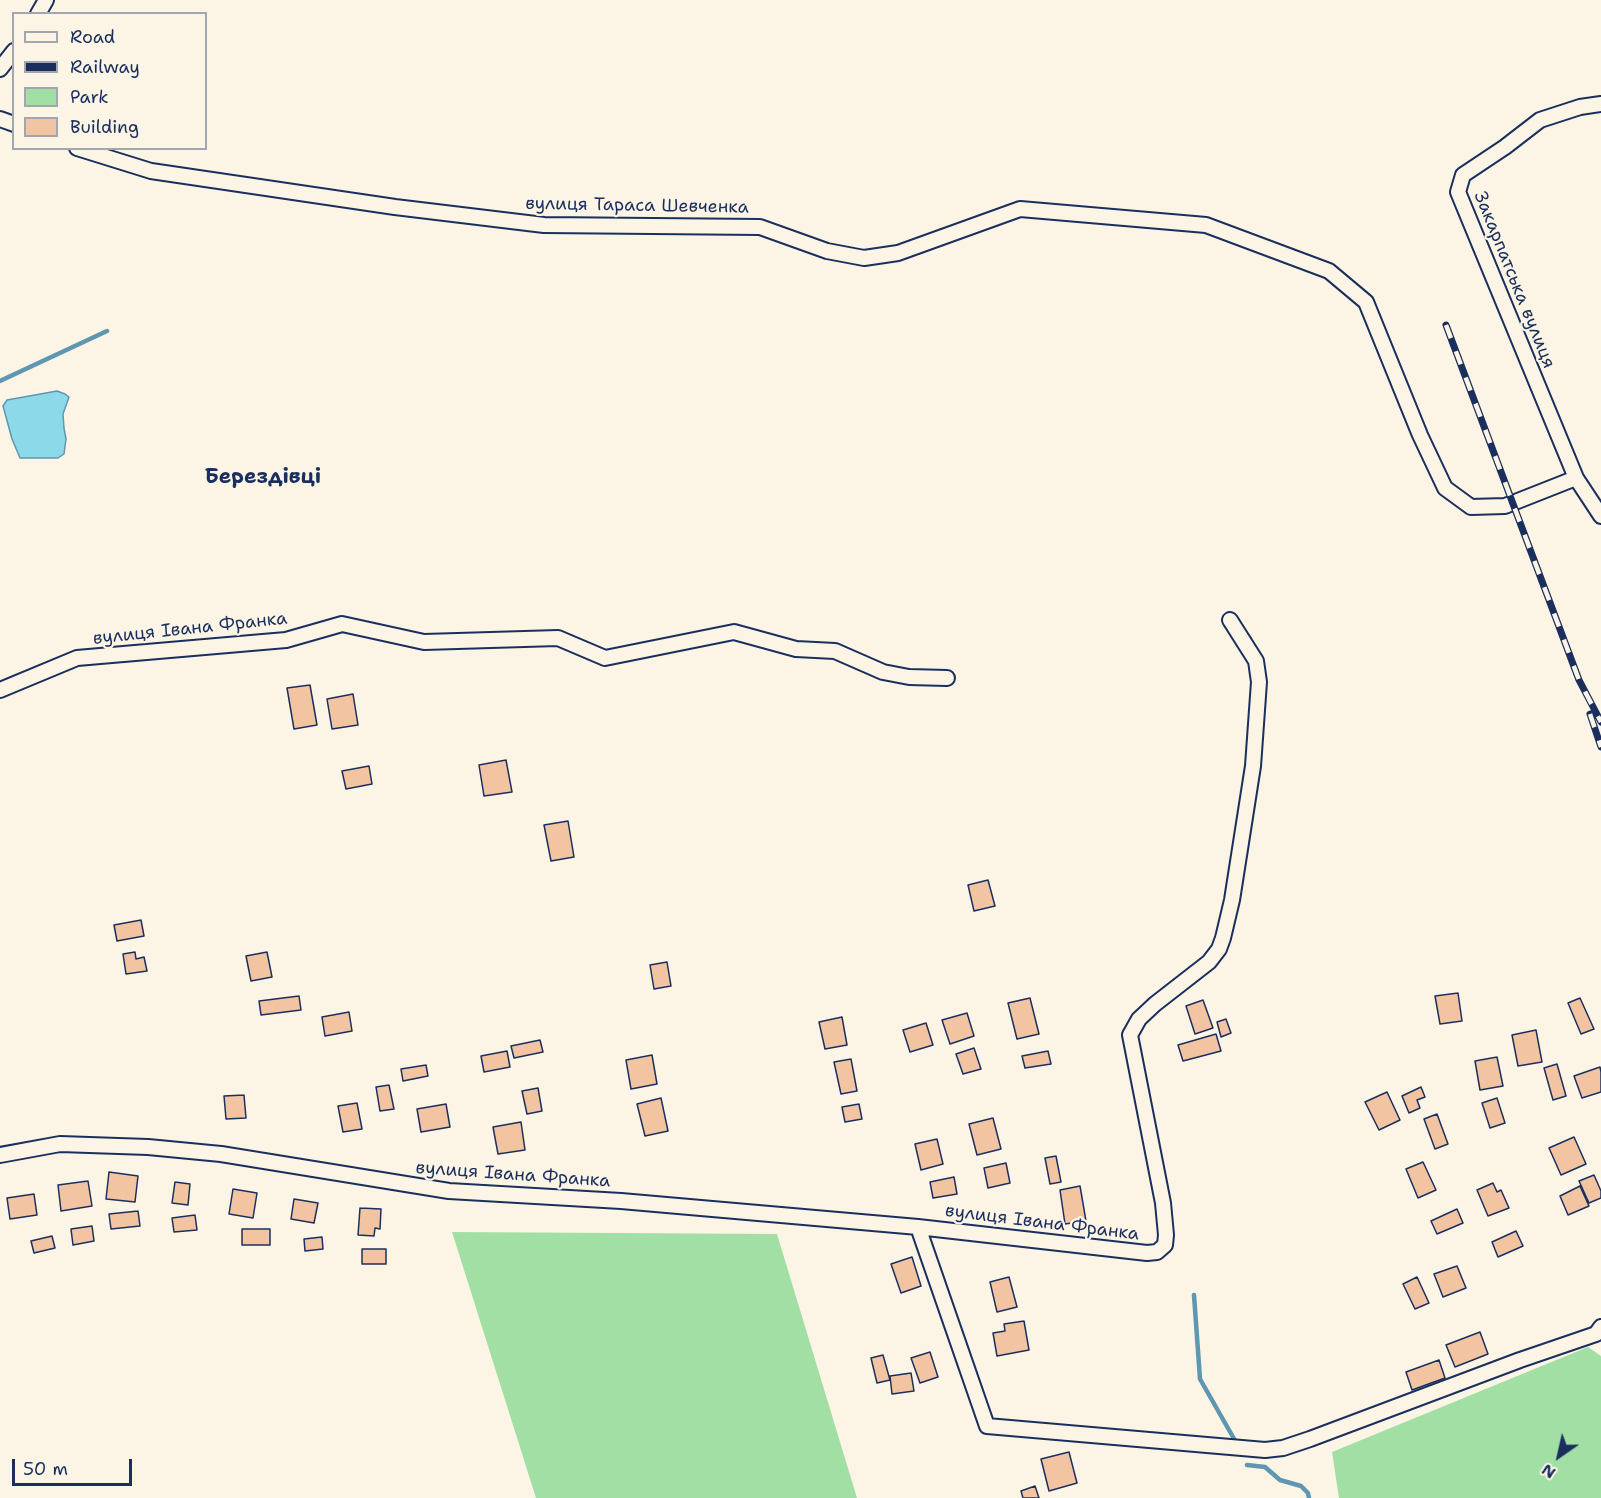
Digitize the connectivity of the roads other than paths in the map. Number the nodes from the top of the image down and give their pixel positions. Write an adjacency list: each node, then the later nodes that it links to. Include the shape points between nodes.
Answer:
1 (12, 54): 2 (street)
2 (0, 69)
3 (1601, 104): 5 (street, Закарпатська вулиця, via 1540,120 1463,175 1458,192)
4 (83, 150): 5 (street, вулиця Тараса Шевченка, via 151,171 544,225 760,227 827,251 864,258 898,253 1020,209 1206,225 1329,271 1366,302 1445,488 1471,507 1504,506)
5 (1576, 478): 6 (street, Закарпатська вулиця)
6 (1601, 516)
7 (1230, 620): 11 (street, вулиця Івана Франка, via 1256,661 1259,682 1253,766 1232,900 1219,949 1209,962 1139,1019 1130,1035 1163,1203 1165,1245 1147,1253)
8 (947, 678): 9 (street, вулиця Івана Франка, via 883,672 835,651 796,650 734,632 605,658 558,638 424,642 342,624 286,640 77,658)
9 (0, 690)
10 (0, 1155): 11 (street, вулиця Івана Франка, via 60,1144 148,1147 221,1154 449,1191 621,1201)
11 (918, 1227): 12 (street, вулиця Івана Франка, via 987,1426 1265,1450 1282,1448 1596,1334)
12 (1601, 1327)

